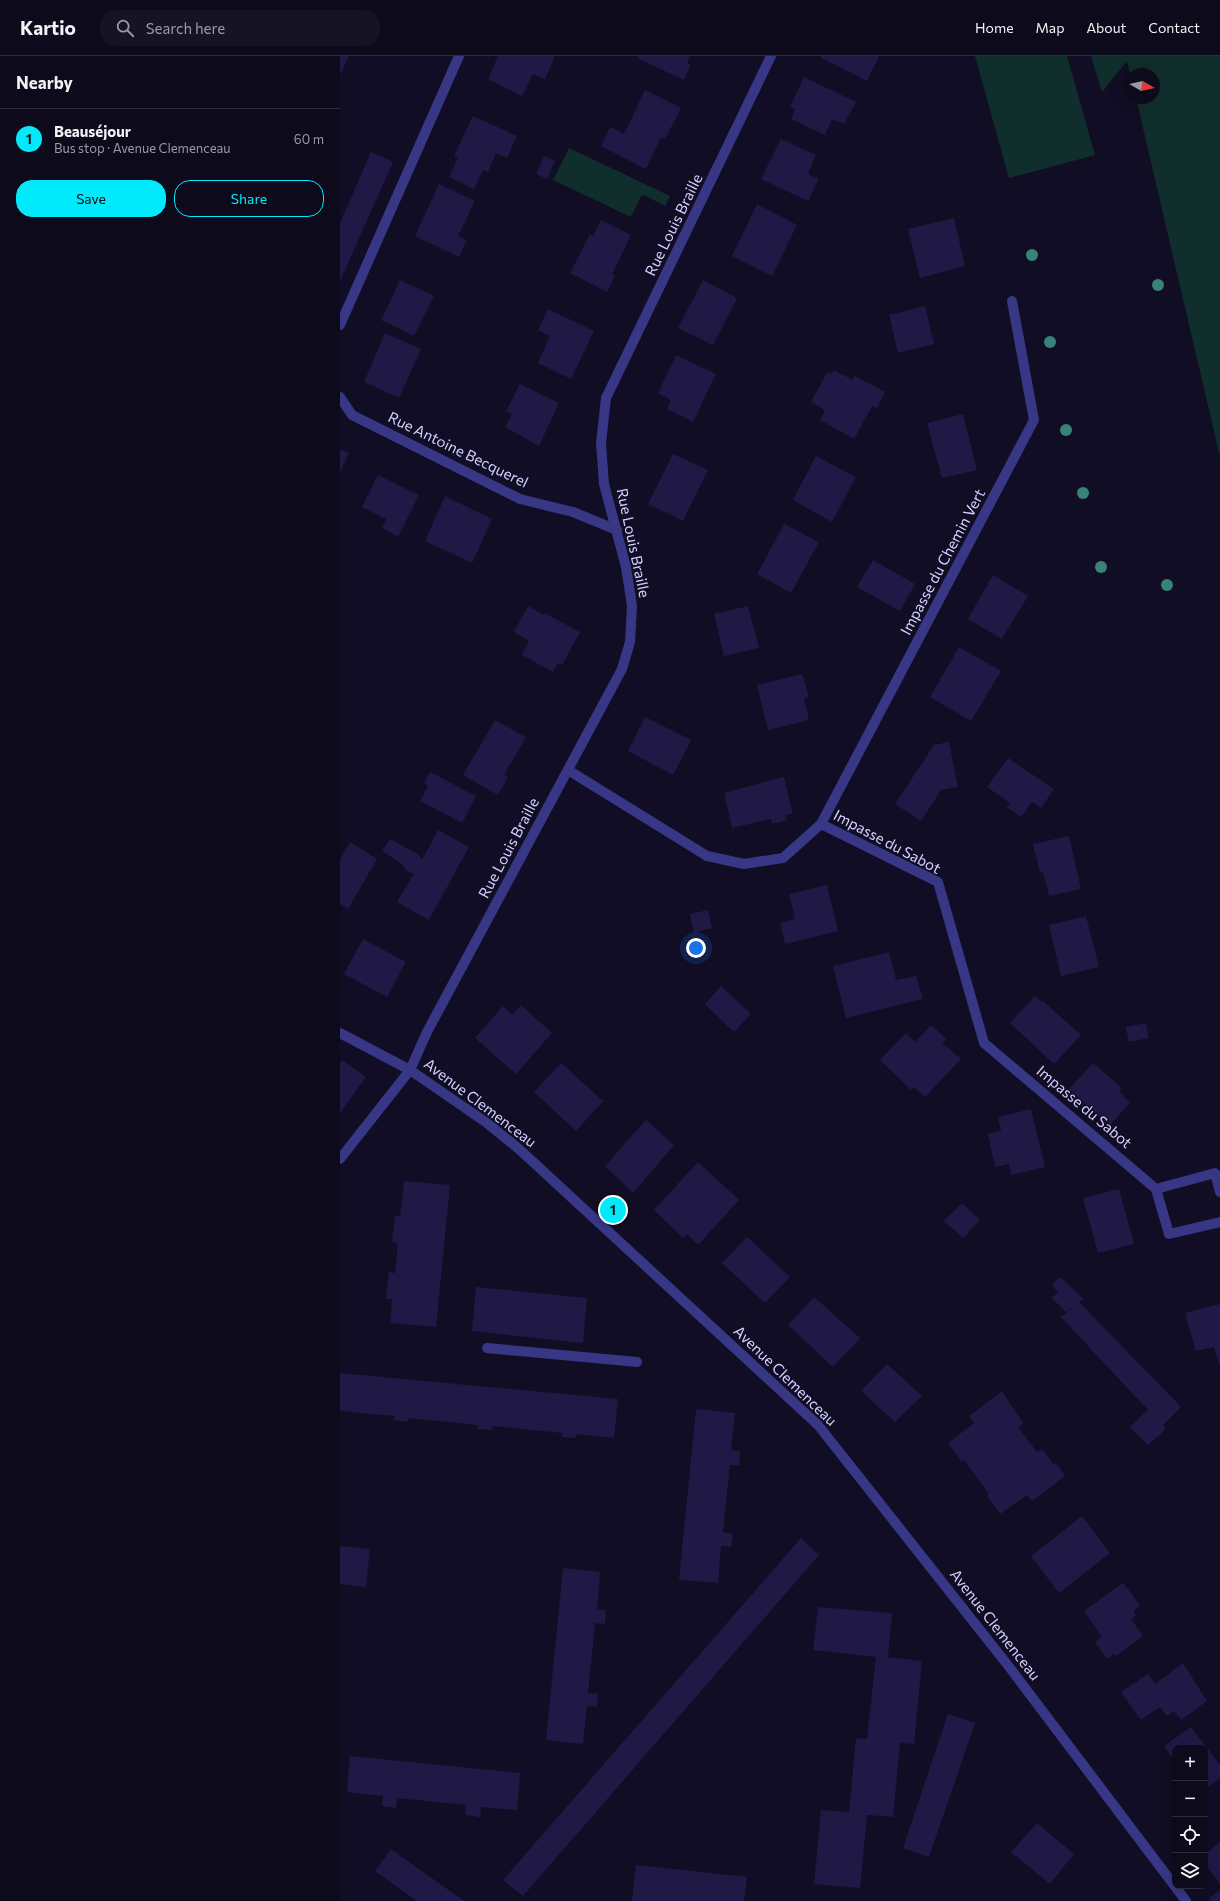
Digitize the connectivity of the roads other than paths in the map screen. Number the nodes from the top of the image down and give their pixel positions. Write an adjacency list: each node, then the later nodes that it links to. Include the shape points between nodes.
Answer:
1 (460, 56): 4 (street)
2 (771, 56): 6 (street, Rue Louis Braille, via 606,398 601,443 604,484)
3 (1012, 301): 8 (street, Impasse du Chemin Vert, via 1034,420)
4 (340, 325)
5 (340, 398): 6 (street, Rue Antoine Becquerel, via 352,415 520,498 573,512)
6 (617, 530): 7 (street, Rue Louis Braille, via 632,606 630,642 622,669)
7 (568, 770): 8 (street, Impasse du Sabot, via 707,856 744,864 783,858); 10 (street, Rue Louis Braille, via 426,1032)
8 (821, 824): 12 (street, Impasse du Sabot, via 938,882 984,1043)
9 (340, 1032): 10 (street, Avenue Clemenceau)
10 (410, 1070): 11 (street, Rue Louis Braille); 17 (street, Avenue Clemenceau, via 519,1149 818,1425 1015,1674)
11 (340, 1159)
12 (1156, 1189): 13 (street, via 1215,1173); 14 (street, via 1169,1234)
13 (1220, 1192)
14 (1220, 1222)
15 (487, 1348): 16 (street)
16 (637, 1362)
17 (1186, 1901)

